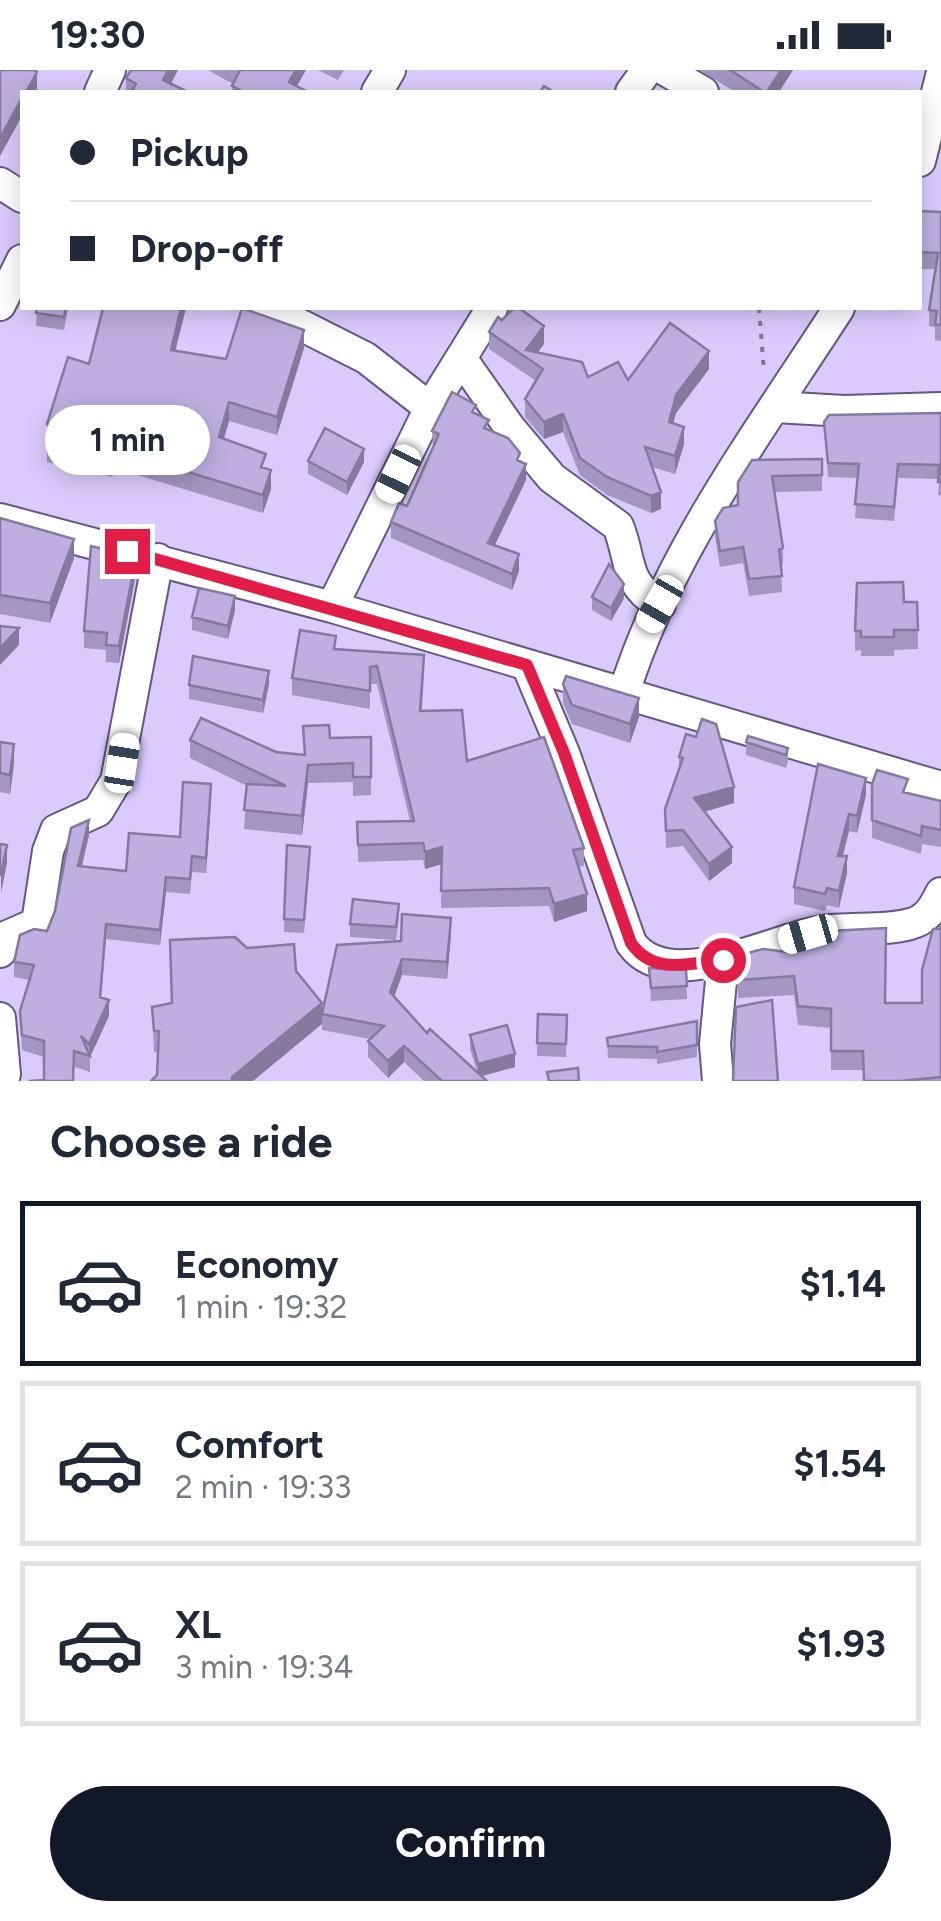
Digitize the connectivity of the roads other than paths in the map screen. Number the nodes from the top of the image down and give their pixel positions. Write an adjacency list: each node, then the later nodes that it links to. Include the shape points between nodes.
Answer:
1 (665, 70): 3 (street)
2 (941, 76): 4 (street)
3 (700, 90)
4 (922, 152)
5 (20, 264): 6 (street)
6 (0, 305)
7 (271, 310): 12 (street, via 366,358)
8 (491, 310): 10 (street)
9 (838, 310): 11 (street)
10 (461, 358): 12 (street); 16 (street, via 552,478 618,526 624,564 645,596)
11 (780, 399): 13 (street, via 844,411); 16 (street, via 734,464)
12 (430, 408): 17 (street)
13 (941, 408)
14 (0, 519): 15 (street)
15 (158, 559): 17 (street); 22 (street, via 116,781 98,811 56,830 37,923 5,937)
16 (660, 604): 19 (street)
17 (332, 607): 18 (street)
18 (527, 665): 19 (street); 23 (street, via 631,943 662,966)
19 (624, 694): 20 (street)
20 (941, 787)
21 (941, 892): 23 (street, via 927,917 910,924 820,932)
22 (0, 952)
23 (723, 960): 26 (street)
24 (0, 1018): 25 (street)
25 (2, 1081)
26 (718, 1081)

